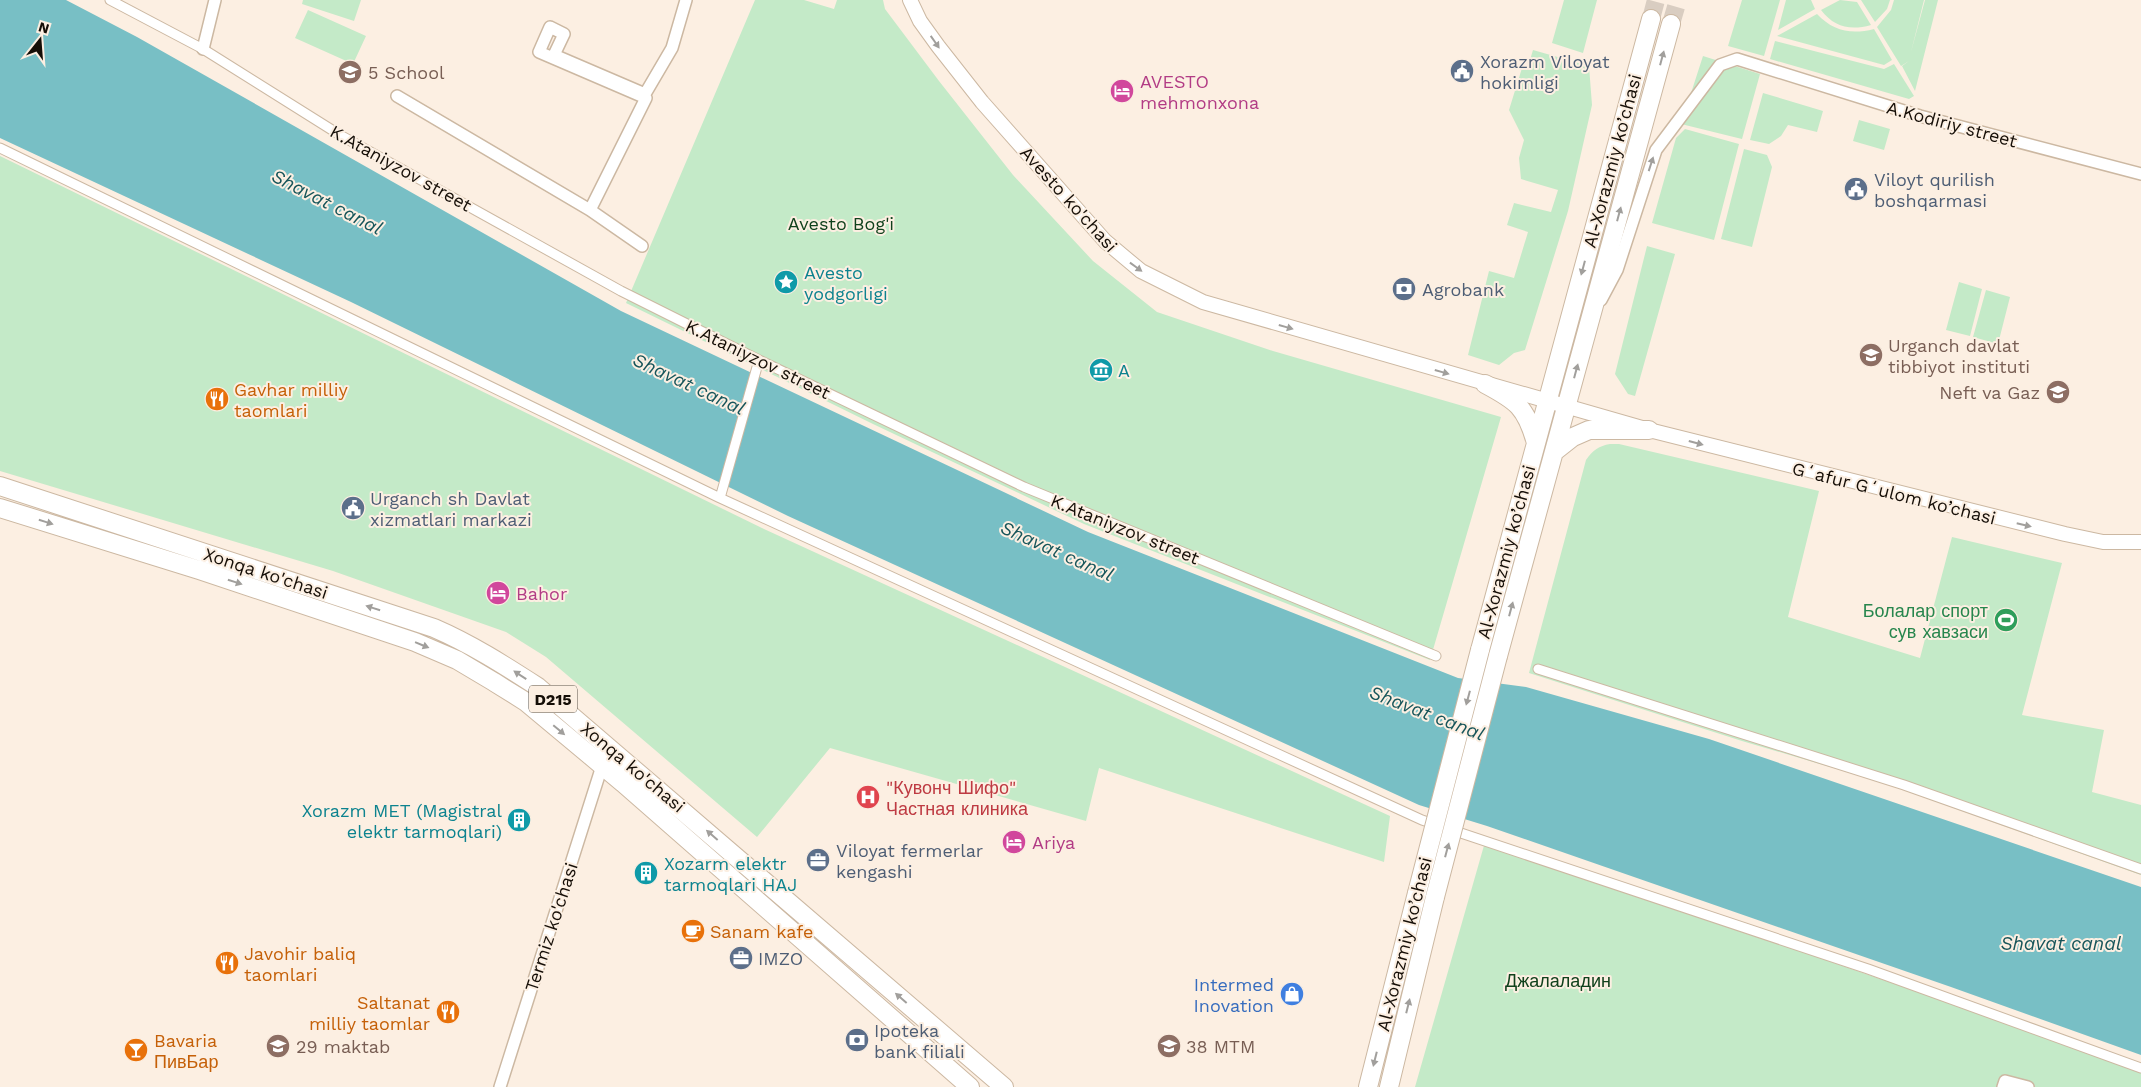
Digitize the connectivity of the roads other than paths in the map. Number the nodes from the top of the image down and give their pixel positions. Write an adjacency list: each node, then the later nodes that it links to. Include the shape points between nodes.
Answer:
1 (110, 0): 7 (street, K.Ataniyzov street)
2 (686, 0): 11 (street, via 672,48 645,94 554,55 564,34 550,27 539,52 646,98)
3 (910, 0): 15 (street, Avesto ko'chasi, one-way to 15, via 920,21 982,102 1105,242 1141,271 1202,302)
4 (213, 1): 7 (street)
5 (1651, 19): 16 (main road, Al-Xorazmiy ko’chasi, one-way to 16)
6 (1671, 24): 13 (main road, Al-Xorazmiy ko’chasi, one-way to 6)
7 (203, 49): 14 (street, K.Ataniyzov street, via 366,150 621,291)
8 (397, 96): 11 (street)
9 (0, 148): 22 (street)
10 (2141, 174): 13 (street, A.Kodiriy street, one-way to 10, via 1617,270 1656,150 1720,66 1737,59 1938,121)
11 (590, 210): 12 (street)
12 (642, 246)
13 (1589, 324): 17 (main road, Al-Xorazmiy ko’chasi, one-way to 13)
14 (759, 360): 22 (street); 27 (street, K.Ataniyzov street, via 1024,487)
15 (1485, 384): 16 (street, Avesto ko'chasi); 19 (main road, via 1524,410)
16 (1547, 402): 17 (street, Avesto ko'chasi); 19 (main road, Al-Xorazmiy ko’chasi)
17 (1566, 407): 18 (street, Gʻafur Gʻulom ko’chasi); 20 (main road, Al-Xorazmiy ko’chasi)
18 (1649, 430): 20 (main road, via 1589,430 1573,437); 24 (street, Gʻafur Gʻulom ko’chasi, one-way to 24, via 2065,534 2103,542)
19 (1536, 444): 37 (main road, Al-Xorazmiy ko’chasi, one-way to 37, bridge)
20 (1554, 452): 38 (main road, Al-Xorazmiy ko’chasi, one-way to 20, bridge, via 1435,897)
21 (0, 486): 25 (main road, Xonqa ko'chasi / D215)
22 (720, 498): 33 (street, via 1422,820 1868,969)
23 (0, 508): 26 (main road, Xonqa ko'chasi / D215, one-way to 26)
24 (2141, 542)
25 (205, 553): 26 (main road); 31 (main road, Xonqa ko'chasi / D215, one-way to 25, via 538,687 500,662 434,628)
26 (199, 570): 29 (main road, Xonqa ko'chasi / D215, one-way to 29, via 415,642 457,660 526,702)
27 (1436, 656)
28 (1538, 669): 30 (street, via 1904,786)
29 (602, 766): 32 (main road, Xonqa ko'chasi / D215); 34 (street, Termiz ko'chasi)
30 (2141, 869)
31 (776, 890): 32 (main road); 36 (main road, Xonqa ko'chasi / D215, one-way to 31)
32 (764, 905): 35 (main road, Xonqa ko'chasi / D215)
33 (2141, 1068)
34 (500, 1087)
35 (970, 1087)
36 (1004, 1087)
37 (1368, 1087)
38 (1389, 1087)
39 (2002, 1087): 40 (street, via 2004,1081)
40 (2028, 1087)

